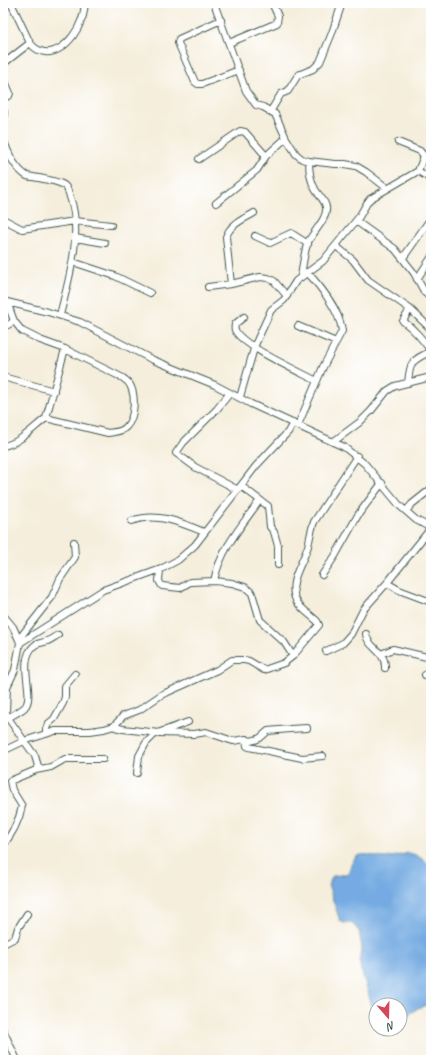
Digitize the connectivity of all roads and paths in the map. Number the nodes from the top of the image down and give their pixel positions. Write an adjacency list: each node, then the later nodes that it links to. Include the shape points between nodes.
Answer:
1 (11, 3): 7 (street)
2 (85, 3): 7 (street, via 79,26 66,44 58,50 42,52)
3 (214, 3): 6 (street)
4 (272, 3): 8 (street, via 278,16 277,23)
5 (342, 3): 14 (street, via 320,62 313,69 298,75 288,91 281,94)
6 (221, 20): 8 (street); 10 (street, via 179,39 178,43 198,84)
7 (30, 43): 9 (street)
8 (229, 43): 10 (street)
9 (3, 64)
10 (239, 70): 14 (street, via 251,100)
11 (3, 77): 12 (street, via 10,92 9,96)
12 (3, 98)
13 (4, 112): 15 (street)
14 (270, 112): 17 (street, via 275,114)
15 (3, 134)
16 (3, 138): 29 (street, via 7,150 22,173 67,187)
17 (286, 138): 19 (street); 21 (street, via 296,154)
18 (398, 142): 22 (street, via 420,151 424,156)
19 (266, 156): 20 (street, via 244,132 240,131); 25 (street, via 257,170)
20 (199, 159)
21 (309, 161): 24 (street, via 356,166); 35 (street, via 312,183 326,206 325,217)
22 (418, 171): 23 (street); 24 (street)
23 (431, 179)
24 (387, 188): 30 (street, via 367,203)
25 (216, 203)
26 (254, 213): 41 (street, via 236,223 226,237)
27 (431, 218): 37 (street)
28 (3, 219): 29 (street, via 22,229)
29 (75, 221): 31 (street); 33 (street)
30 (356, 221): 36 (street); 37 (street, via 387,242)
31 (111, 225)
32 (255, 236): 35 (street, via 270,243 291,233)
33 (74, 238): 34 (street); 39 (street)
34 (105, 243)
35 (308, 244): 40 (street)
36 (336, 246): 40 (street, via 323,261); 50 (street, via 353,260 368,280)
37 (403, 258): 43 (street)
38 (431, 258): 43 (street)
39 (72, 262): 46 (street, via 115,276); 51 (street)
40 (304, 274): 47 (street, via 296,281); 57 (street, via 323,290 341,324 342,331)
41 (230, 277): 42 (street); 44 (street)
42 (254, 278): 44 (street); 47 (street, via 268,278 274,281)
43 (417, 279): 48 (street)
44 (231, 284): 45 (street)
45 (208, 287)
46 (150, 293)
47 (287, 296): 58 (street, via 271,310)
48 (431, 298)
49 (5, 302): 51 (street); 53 (street)
50 (410, 309): 56 (street); 60 (street, via 403,321 420,335)
51 (60, 315): 66 (street, via 80,322 151,359)
52 (244, 317): 58 (street, via 235,324 235,330)
53 (14, 321): 54 (street); 59 (street, via 22,332)
54 (3, 325)
55 (298, 326): 57 (street)
56 (431, 329)
57 (336, 342): 63 (street)
58 (254, 348): 63 (street); 67 (street)
59 (65, 349): 65 (street); 68 (street, via 130,384 134,402 132,415 126,428 108,433)
60 (431, 351): 64 (street, via 410,365)
61 (431, 377): 64 (street)
62 (3, 378): 65 (street)
63 (317, 381): 69 (street)
64 (408, 383): 70 (street, via 387,391 360,422)
65 (54, 391): 68 (street)
66 (230, 393): 67 (street); 74 (street, via 176,453 195,467)
67 (240, 397): 69 (street)
68 (46, 418): 71 (street, via 20,440)
69 (295, 424): 70 (street); 74 (street)
70 (333, 442): 72 (street)
71 (3, 446)
72 (357, 456): 73 (street); 94 (street, via 314,522 308,547 295,578 297,602 319,625)
73 (382, 483): 77 (street); 84 (street, via 358,516)
74 (239, 488): 76 (street); 80 (street)
75 (431, 489): 77 (street)
76 (260, 500): 82 (street, via 269,509 270,526 278,546); 85 (street, via 227,548)
77 (406, 511): 79 (street)
78 (131, 521): 80 (street, via 146,517 166,518)
79 (431, 528): 86 (street)
80 (204, 532): 83 (street, via 184,556)
81 (74, 542): 91 (street, via 75,557 60,579 52,597 22,635)
82 (278, 564)
83 (160, 570): 85 (street, via 159,581 162,586 169,588 180,588 190,582); 91 (street, via 102,590)
84 (322, 575)
85 (214, 581): 94 (street, via 245,587 252,593 260,620 284,642)
86 (387, 583): 87 (street); 92 (street, via 363,610 351,634 343,643)
87 (431, 602)
88 (3, 616): 91 (street, via 13,627)
89 (366, 634): 93 (street, via 368,641)
90 (58, 635): 99 (street, via 36,645 30,651 26,664 28,698 25,707)
91 (20, 642): 98 (street, via 15,670)
92 (326, 651)
93 (381, 654): 95 (street, via 393,649); 96 (street)
94 (293, 656): 101 (street, via 284,663 264,670 249,661 232,660 217,670 161,695 139,710 123,716)
95 (431, 658)
96 (385, 668)
97 (75, 674): 104 (street, via 65,686 63,703 48,724)
98 (5, 690): 99 (street)
99 (8, 718): 106 (street)
100 (188, 722): 103 (street)
101 (114, 726): 103 (street); 104 (street, via 77,732 59,730)
102 (308, 728): 105 (street, via 268,731 255,740)
103 (159, 733): 105 (street, via 206,732 233,741); 111 (street, via 155,734 141,750)
104 (46, 734): 106 (street)
105 (246, 739): 108 (street, via 249,747 302,758)
106 (24, 741): 107 (street); 110 (street, via 36,756)
107 (3, 752)
108 (323, 756)
109 (103, 759): 110 (street, via 65,759 51,767)
110 (36, 770): 112 (street, via 10,781 12,790 22,806 19,820)
111 (137, 773)
112 (3, 846)
113 (27, 914): 114 (street, via 15,938)
114 (3, 944)
115 (3, 1030): 116 (street)
116 (18, 1060)

